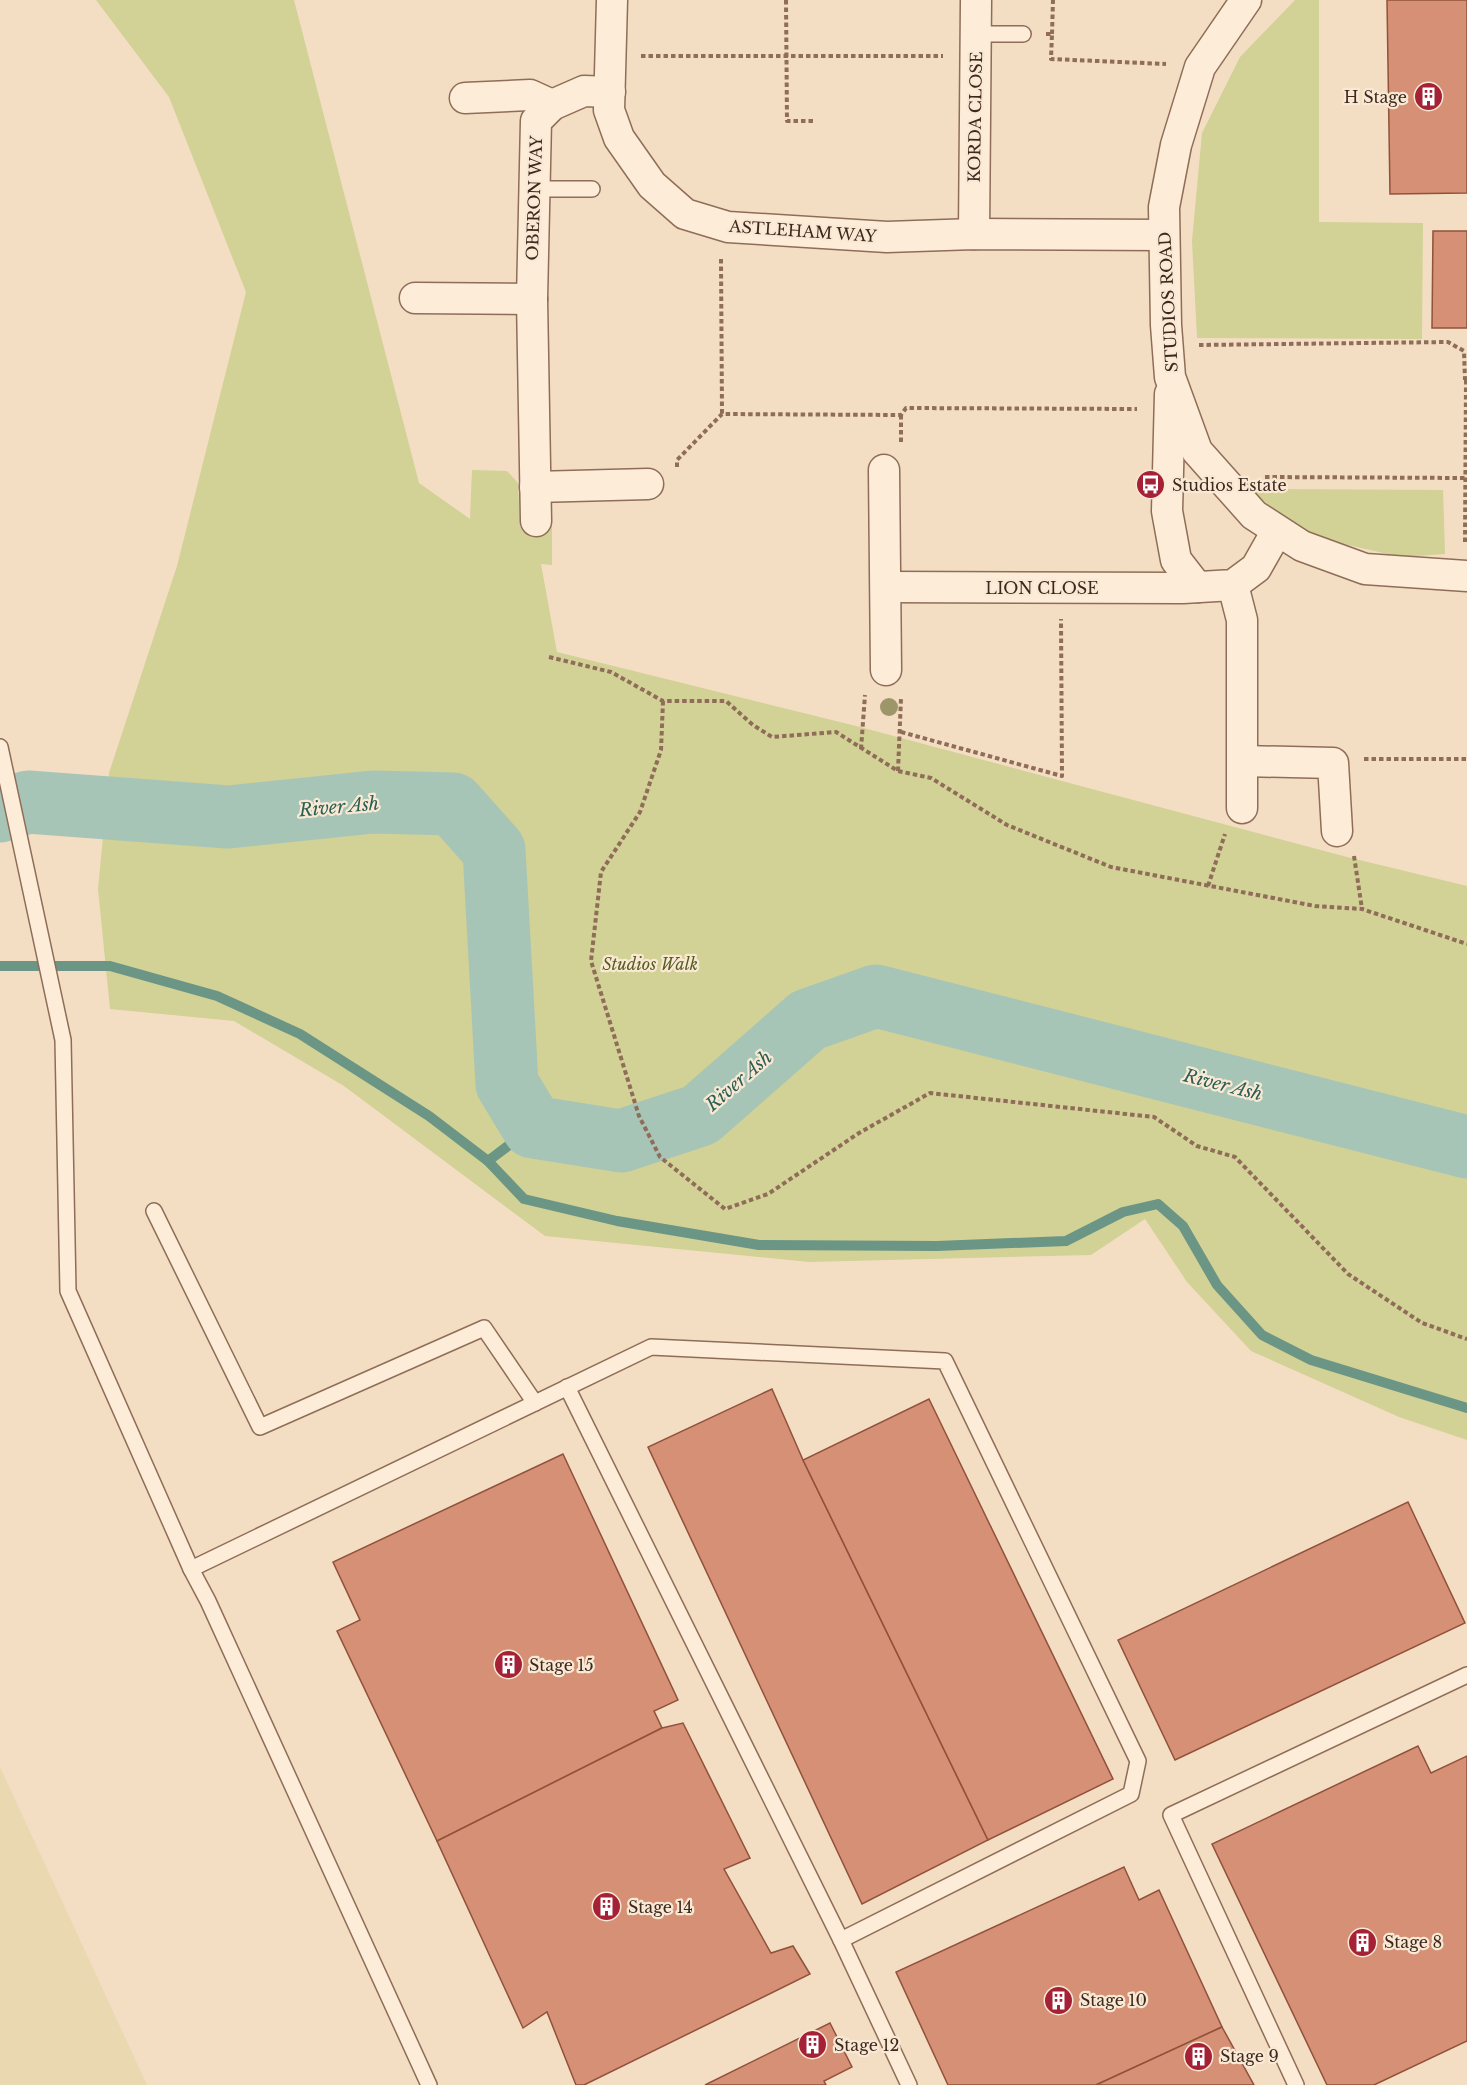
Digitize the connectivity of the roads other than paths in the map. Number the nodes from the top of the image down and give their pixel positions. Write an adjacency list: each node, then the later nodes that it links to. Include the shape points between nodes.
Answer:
1 (612, 0): 6 (street, ASTLEHAM WAY)
2 (976, 0): 5 (street, KORDA CLOSE)
3 (1246, 0): 12 (street, STUDIOS ROAD, via 1200,67 1176,145 1164,207)
4 (1023, 34): 5 (lane)
5 (976, 45): 11 (street, KORDA CLOSE)
6 (610, 92): 8 (street, via 584,91); 11 (street, ASTLEHAM WAY, via 609,110 619,138 652,185 685,214 728,227 887,237)
7 (465, 98): 8 (street, via 530,95)
8 (552, 105): 9 (street, OBERON WAY, via 536,121)
9 (533, 189): 10 (lane); 14 (street, OBERON WAY)
10 (592, 189)
11 (974, 234): 12 (street, ASTLEHAM WAY)
12 (1164, 235): 15 (street, STUDIOS ROAD)
13 (415, 298): 14 (street)
14 (531, 299): 18 (street, OBERON WAY)
15 (1170, 377): 20 (street, STUDIOS ROAD, via 1197,451 1254,515); 24 (street, via 1167,511 1176,560)
16 (884, 470): 23 (street)
17 (648, 484): 18 (street)
18 (535, 487): 19 (street, OBERON WAY)
19 (536, 521)
20 (1277, 531): 21 (street, STUDIOS ROAD, via 1302,546 1365,569); 22 (street, via 1256,568)
21 (1466, 576)
22 (1233, 585): 24 (street, LION CLOSE); 27 (street, via 1242,620)
23 (886, 587): 24 (street, LION CLOSE); 25 (street)
24 (1197, 588)
25 (886, 676)
26 (0, 747): 33 (lane, via 63,1040 68,1291)
27 (1243, 761): 28 (street); 29 (street, via 1333,763)
28 (1242, 808)
29 (1337, 831)
30 (154, 1210): 32 (lane, via 260,1427 484,1328)
31 (567, 1387): 32 (lane); 35 (lane); 35 (lane, via 651,1347 945,1361 1138,1761 1131,1794)
32 (535, 1403): 33 (lane)
33 (191, 1569): 36 (lane)
34 (1467, 1675): 38 (lane, via 1171,1815)
35 (841, 1940): 37 (lane)
36 (429, 2085)
37 (909, 2085)
38 (1296, 2085)

